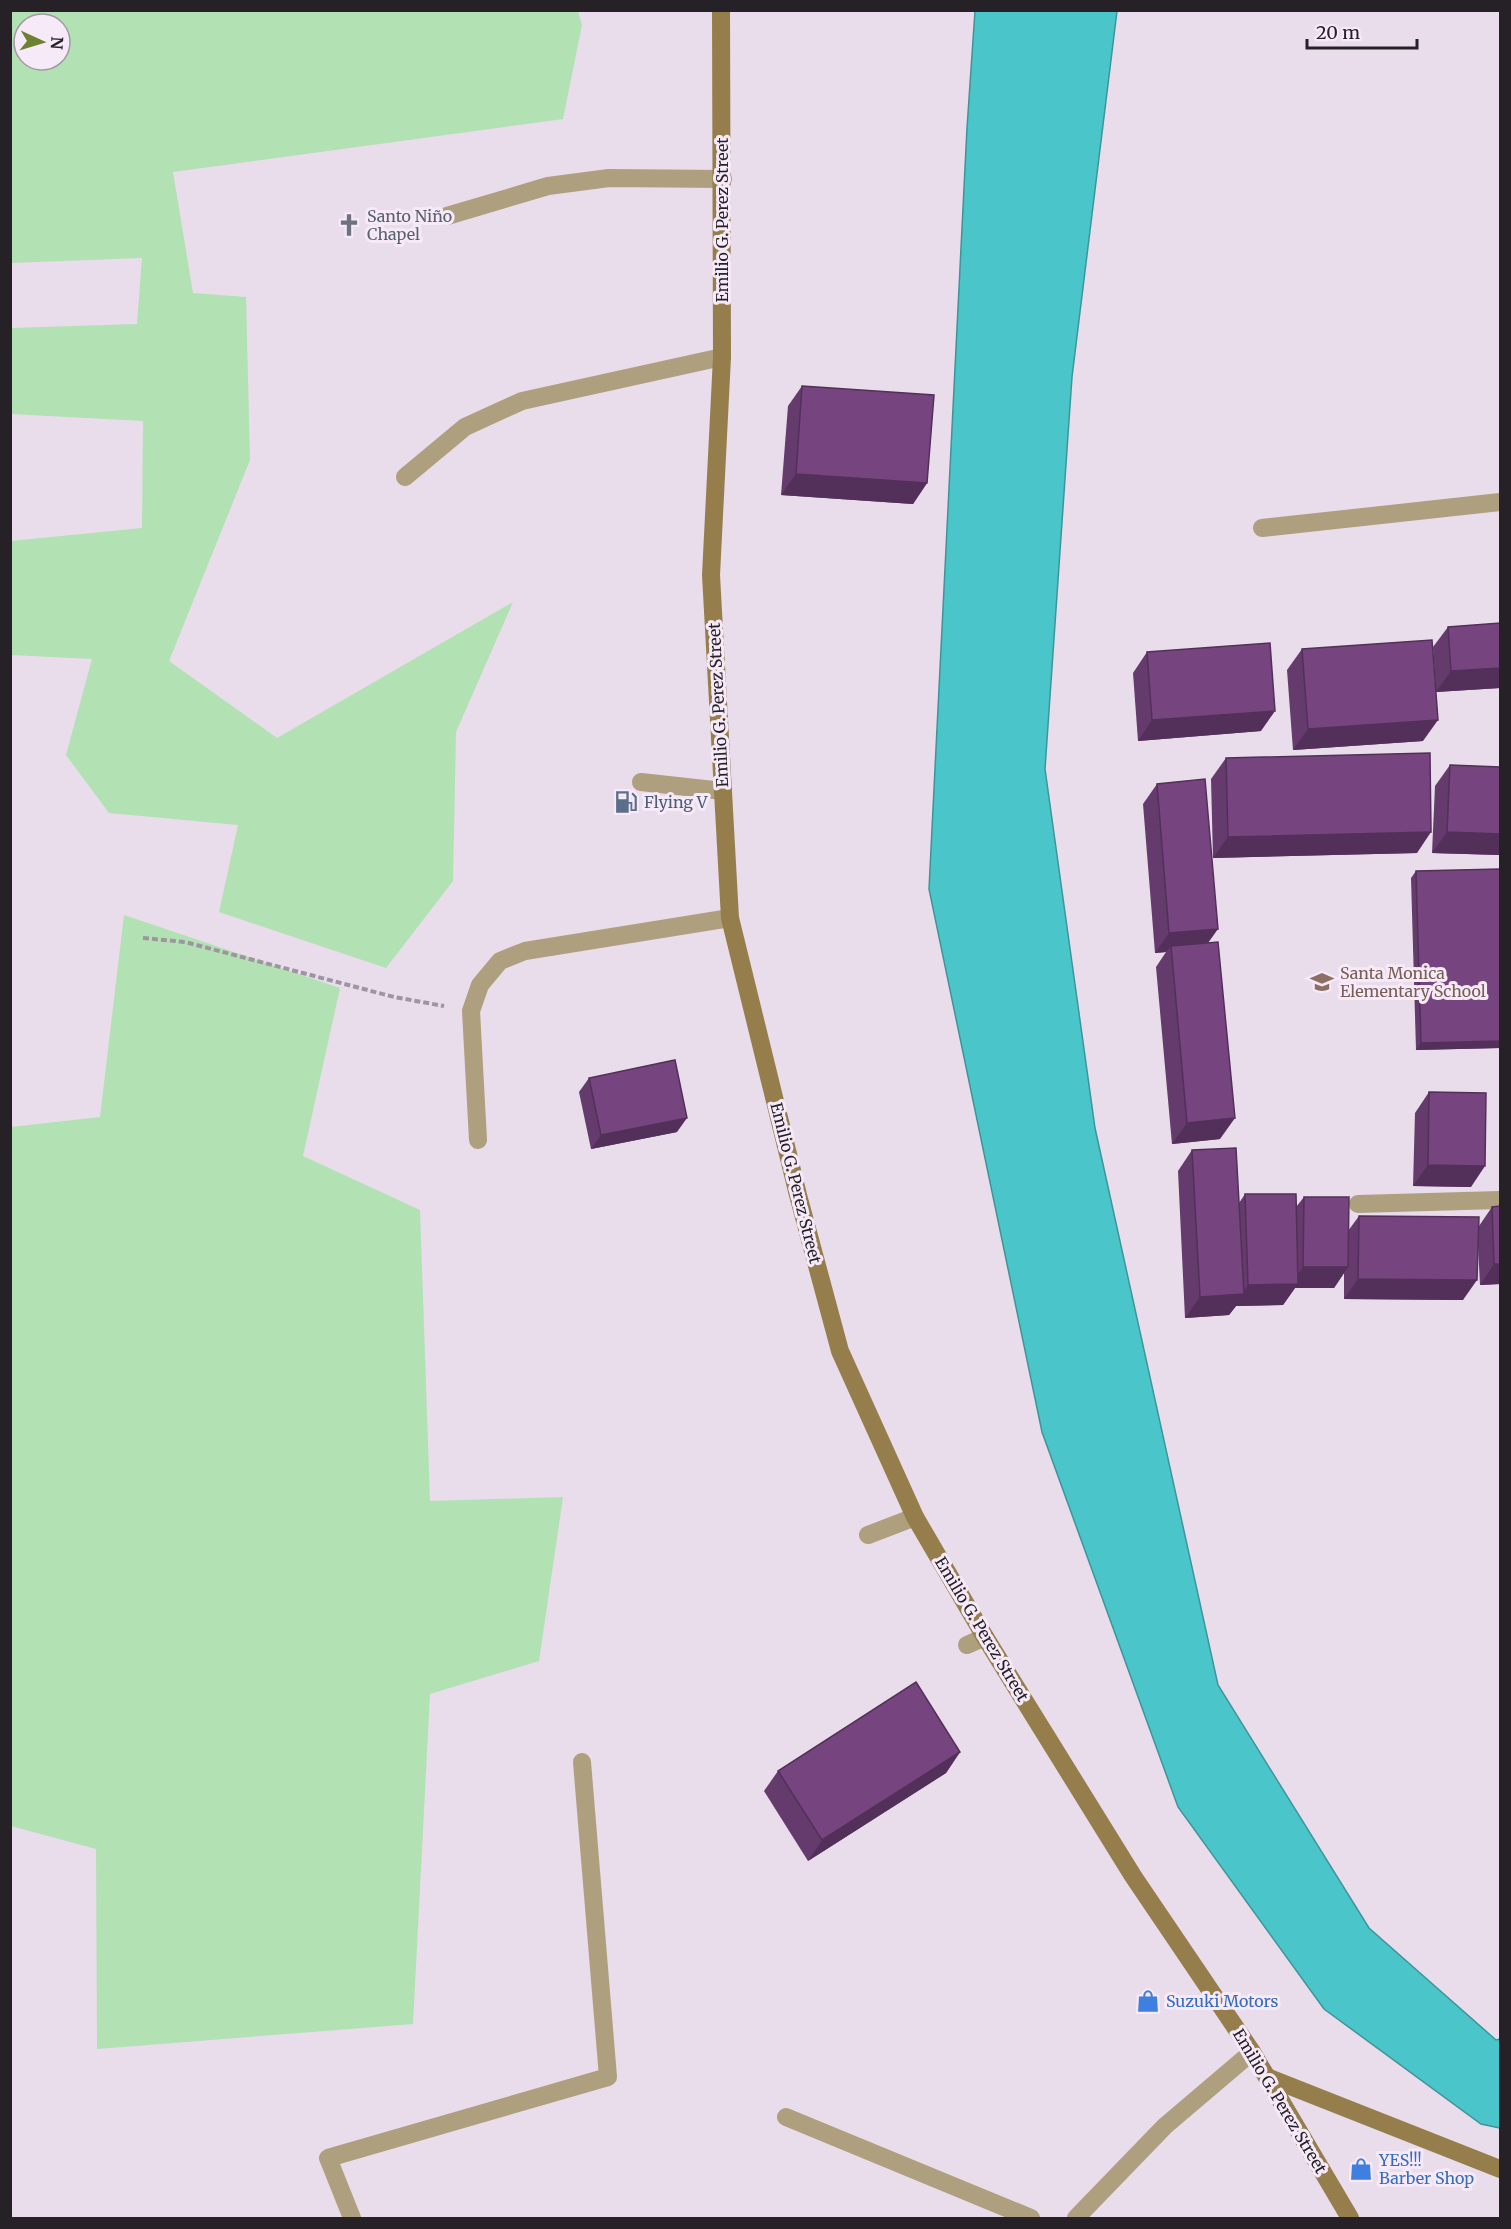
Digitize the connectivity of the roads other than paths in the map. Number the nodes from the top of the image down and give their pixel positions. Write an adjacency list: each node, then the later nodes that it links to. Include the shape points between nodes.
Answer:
1 (722, 10): 2 (main road, Emilio G. Perez Street)
2 (723, 179): 3 (street, via 609,178 548,186); 4 (main road, Emilio G. Perez Street)
3 (447, 216)
4 (722, 357): 5 (street, via 522,401 465,427); 9 (main road, Emilio G. Perez Street, via 711,575)
5 (405, 477)
6 (1500, 502): 7 (street)
7 (1262, 528)
8 (641, 782): 9 (street)
9 (723, 791): 10 (main road, Emilio G. Perez Street)
10 (730, 918): 11 (street, via 525,951 500,961 480,985 471,1011); 14 (main road, Emilio G. Perez Street, via 840,1351)
11 (478, 1140)
12 (1500, 1200): 13 (street)
13 (1359, 1204)
14 (915, 1517): 15 (street); 16 (main road, Emilio G. Perez Street)
15 (868, 1535)
16 (985, 1636): 17 (street); 19 (main road, Emilio G. Perez Street, via 1133,1876)
17 (967, 1645)
18 (582, 1762): 23 (street, via 609,2077 328,2158)
19 (1252, 2052): 20 (main road, Emilio G. Perez Street); 25 (street, via 1165,2127)
20 (1267, 2077): 22 (main road); 26 (main road, Emilio G. Perez Street)
21 (786, 2117): 24 (street)
22 (1500, 2169)
23 (352, 2218)
24 (1031, 2218)
25 (1076, 2218)
26 (1350, 2218)

